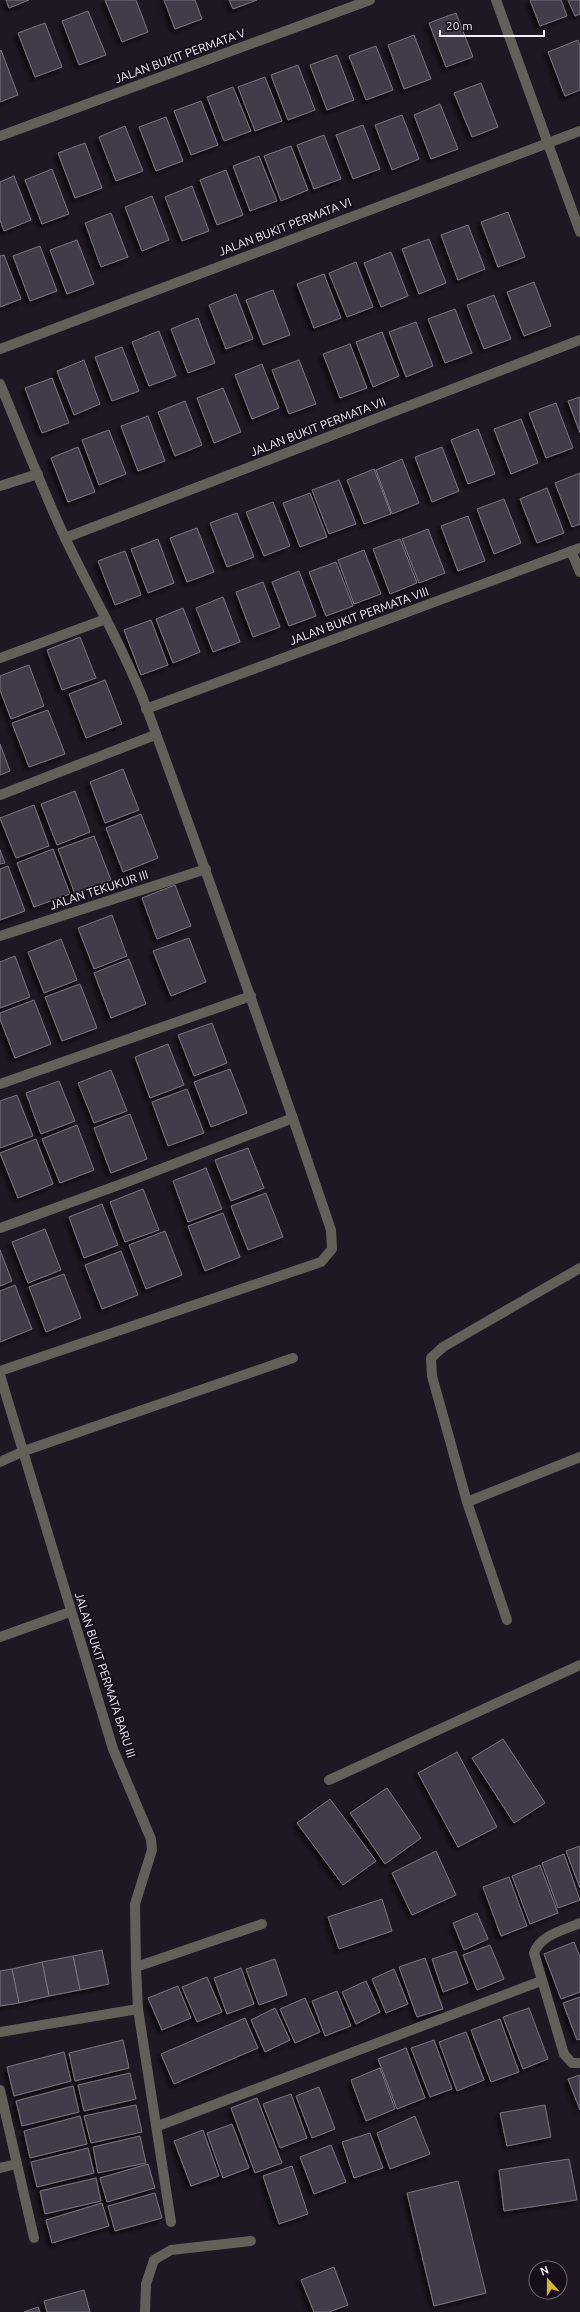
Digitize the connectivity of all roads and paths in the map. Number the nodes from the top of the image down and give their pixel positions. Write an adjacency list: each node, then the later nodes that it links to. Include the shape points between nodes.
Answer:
1 (370, 0): 4 (street, JALAN BUKIT PERMATA V)
2 (496, 0): 5 (street)
3 (580, 131): 5 (street, JALAN BUKIT PERMATA VI)
4 (0, 136)
5 (547, 142): 6 (street); 8 (street, JALAN BUKIT PERMATA VI)
6 (580, 232)
7 (580, 340): 12 (street, JALAN BUKIT PERMATA VII)
8 (0, 349)
9 (0, 384): 10 (street)
10 (38, 474): 11 (street); 12 (street)
11 (0, 486)
12 (65, 538): 15 (street)
13 (576, 549): 14 (street); 17 (street, JALAN BUKIT PERMATA VIII)
14 (580, 572)
15 (106, 619): 16 (street); 17 (street)
16 (0, 658)
17 (146, 708): 18 (street)
18 (155, 735): 19 (street); 20 (street)
19 (0, 795)
20 (206, 868): 21 (street, JALAN TEKUKUR III); 22 (street)
21 (0, 936)
22 (251, 996): 23 (street); 24 (street)
23 (0, 1084)
24 (293, 1118): 25 (street); 28 (street, via 331,1230 332,1249 321,1262)
25 (0, 1228)
26 (580, 1268): 33 (street, via 443,1347 432,1358 432,1376)
27 (293, 1358): 30 (street)
28 (0, 1371)
29 (0, 1376): 30 (street, JALAN BUKIT PERMATA BARU III)
30 (24, 1451): 32 (street); 34 (street, JALAN BUKIT PERMATA BARU III)
31 (580, 1457): 33 (street)
32 (0, 1462)
33 (467, 1502): 35 (street)
34 (70, 1612): 36 (street); 41 (street, JALAN BUKIT PERMATA BARU III, via 113,1749 151,1839 152,1850 135,1904)
35 (507, 1620)
36 (0, 1637)
37 (580, 1665): 38 (street)
38 (329, 1780)
39 (580, 1923): 42 (street, via 536,1944 534,1953)
40 (262, 1924): 41 (street)
41 (136, 1967): 43 (street, JALAN BUKIT PERMATA BARU III)
42 (541, 1981): 45 (street, via 564,2054 572,2062); 47 (street)
43 (138, 2009): 44 (street); 47 (street, JALAN BUKIT PERMATA BARU III)
44 (0, 2032)
45 (580, 2063)
46 (0, 2090): 48 (street)
47 (158, 2126): 50 (street, JALAN BUKIT PERMATA BARU III)
48 (17, 2164): 49 (street); 51 (street)
49 (0, 2168)
50 (171, 2222)
51 (34, 2238)
52 (251, 2241): 53 (street, via 171,2250 154,2260 146,2284)
53 (145, 2312)

